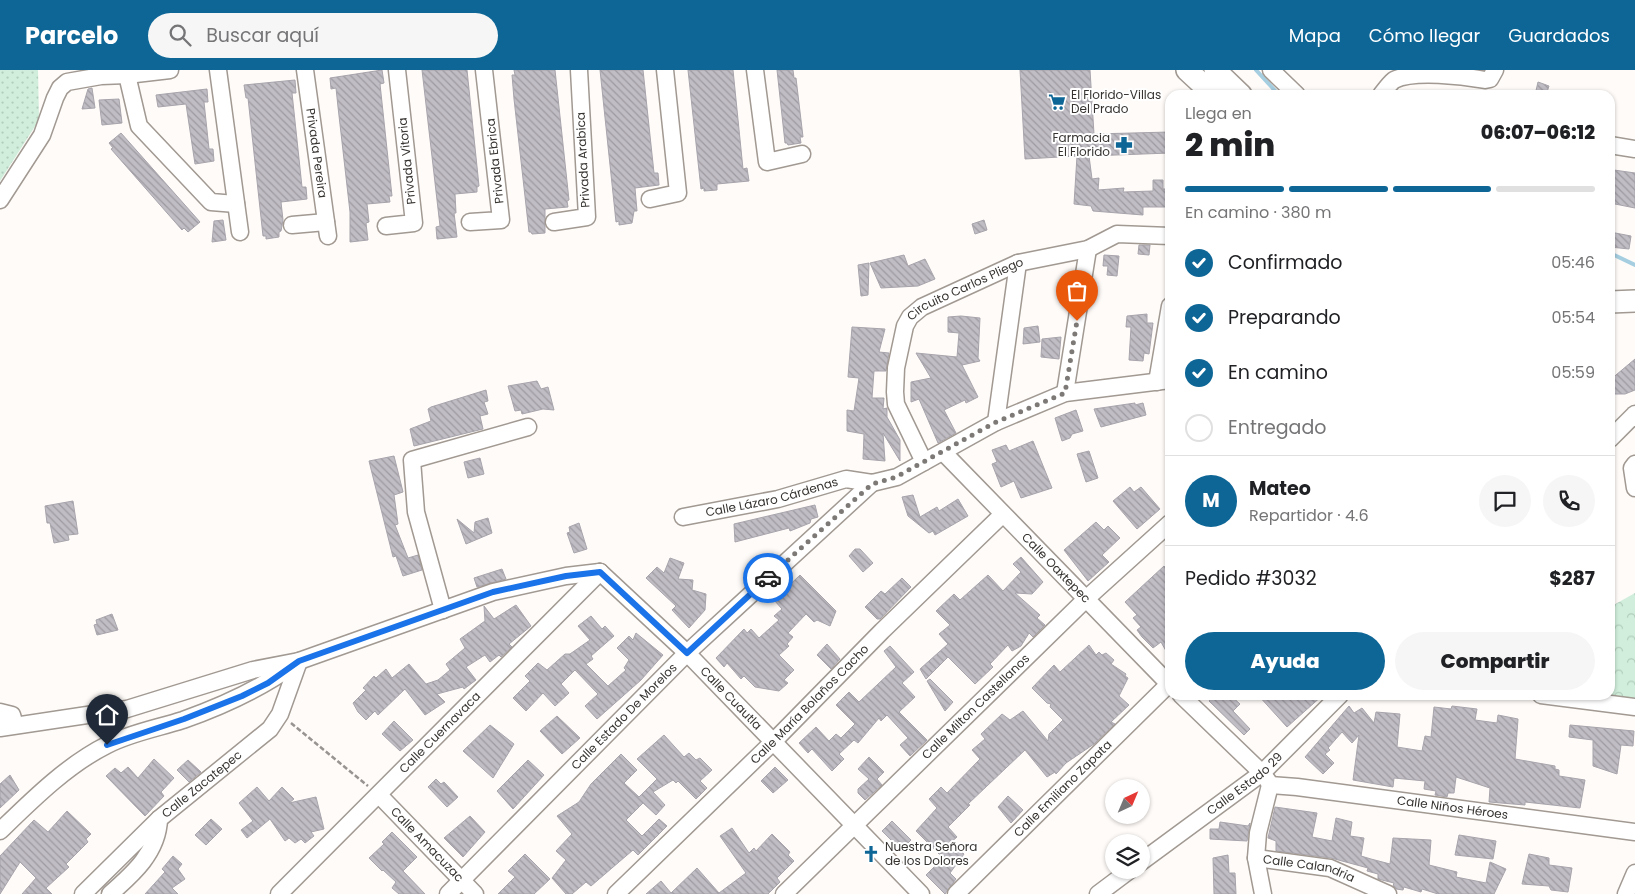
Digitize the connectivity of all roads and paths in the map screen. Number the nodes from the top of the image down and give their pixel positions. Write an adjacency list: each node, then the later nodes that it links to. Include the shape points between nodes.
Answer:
1 (170, 70): 14 (street)
2 (218, 70): 24 (street)
3 (305, 70): 27 (street, Privada Pereira, via 327,229)
4 (397, 70): 28 (street, Privada Vitoria, via 414,223)
5 (484, 70): 25 (street, Privada Ebrica, via 501,220)
6 (579, 70): 26 (street, Privada Arabica, via 587,217)
7 (664, 70): 22 (street, via 678,193)
8 (755, 70): 21 (street, via 767,162)
9 (1188, 70): 15 (main road)
10 (1215, 70): 16 (main road)
11 (1271, 70): 17 (street)
12 (101, 73): 14 (street); 23 (street, via 67,82 60,88 42,135)
13 (1493, 74): 18 (street, via 1485,80 1440,73 1407,76 1396,79)
14 (127, 75): 24 (street, via 139,126 211,202)
15 (1209, 90)
16 (1236, 90)
17 (1292, 90)
18 (1386, 90)
19 (1615, 146): 20 (street)
20 (1635, 149)
21 (802, 154)
22 (650, 199)
23 (0, 200)
24 (236, 204): 29 (street)
25 (470, 222)
26 (554, 222)
27 (292, 225)
28 (386, 226)
29 (240, 232)
30 (1165, 236): 31 (street, Circuito Carlos Pliego, via 1117,234)
31 (1088, 249): 32 (street, Circuito Carlos Pliego); 37 (street)
32 (1018, 263): 39 (street); 43 (street, Circuito Carlos Pliego, via 922,307 905,326 896,368 896,404)
33 (1635, 301): 34 (main road)
34 (1615, 302)
35 (1165, 360): 36 (street)
36 (1163, 381): 37 (street, Calle Lázaro Cárdenas)
37 (1065, 393): 39 (street, Calle Lázaro Cárdenas)
38 (1635, 414): 41 (street)
39 (996, 422): 42 (street, Calle Lázaro Cárdenas)
40 (528, 427): 52 (street, via 412,460 416,512)
41 (1615, 434)
42 (943, 452): 43 (street, Calle Lázaro Cárdenas); 47 (street, Calle Oaxtepec)
43 (924, 462): 45 (street, Calle Lázaro Cárdenas, via 896,477)
44 (1635, 464): 46 (street, via 1632,468)
45 (872, 484): 48 (street, Calle Lázaro Cárdenas, via 846,479 778,499); 53 (street, Calle Estado De Morelos)
46 (1635, 488)
47 (1003, 514): 51 (street, Calle Oaxtepec); 64 (street, Calle María Bolaños Cacho)
48 (683, 517)
49 (1165, 528): 51 (street, Calle Milton Castellanos)
50 (600, 572): 52 (street, via 493,592); 53 (street, Calle Cuautla); 66 (street, Calle Cuernavaca)
51 (1087, 598): 55 (street, Calle Oaxtepec); 68 (street, Calle Milton Castellanos)
52 (443, 610): 54 (street)
53 (687, 653): 64 (street, Calle Cuautla); 75 (street, Calle Estado De Morelos)
54 (299, 661): 62 (street, Calle Zacatepec); 63 (street, via 253,670 127,709); 69 (street, via 268,683 242,696 107,745 77,763)
55 (1165, 680)
56 (1165, 694): 84 (street, Calle Emiliano Zapata)
57 (1185, 700): 65 (street, Calle Oaxtepec)
58 (1336, 700): 65 (street, Calle Estado 29)
59 (1580, 700): 60 (street)
60 (1635, 707)
61 (0, 712): 63 (street, via 12,715)
62 (280, 714): 66 (path); 67 (street, Calle Zacatepec, via 270,729)
63 (8, 726)
64 (772, 743): 68 (street, Calle Cuautla); 81 (street, Calle María Bolaños Cacho)
65 (1266, 779): 70 (street, Calle Niños Héroes, via 1297,786); 71 (street, Calle Estado 29); 72 (street)
66 (379, 794): 75 (street, Calle Amacuzac); 78 (street, Calle Cuernavaca)
67 (159, 820): 76 (street, Calle Zacatepec); 77 (street, via 159,834 152,851)
68 (855, 825): 82 (street, Calle Milton Castellanos); 83 (street, Calle Cuautla)
69 (0, 831)
70 (1635, 832)
71 (1150, 856)
72 (1256, 858): 86 (street); 87 (street, Calle Calandria, via 1330,868)
73 (1635, 872): 88 (street)
74 (1118, 879): 85 (street)
75 (462, 881): 79 (street, Calle Estado De Morelos); 80 (street, Calle Amacuzac)
76 (83, 894)
77 (110, 894)
78 (279, 894)
79 (448, 894)
80 (476, 894)
81 (616, 894)
82 (784, 894)
83 (922, 894)
84 (956, 894)
85 (1098, 894)
86 (1263, 894)
87 (1388, 894)
88 (1626, 894)

